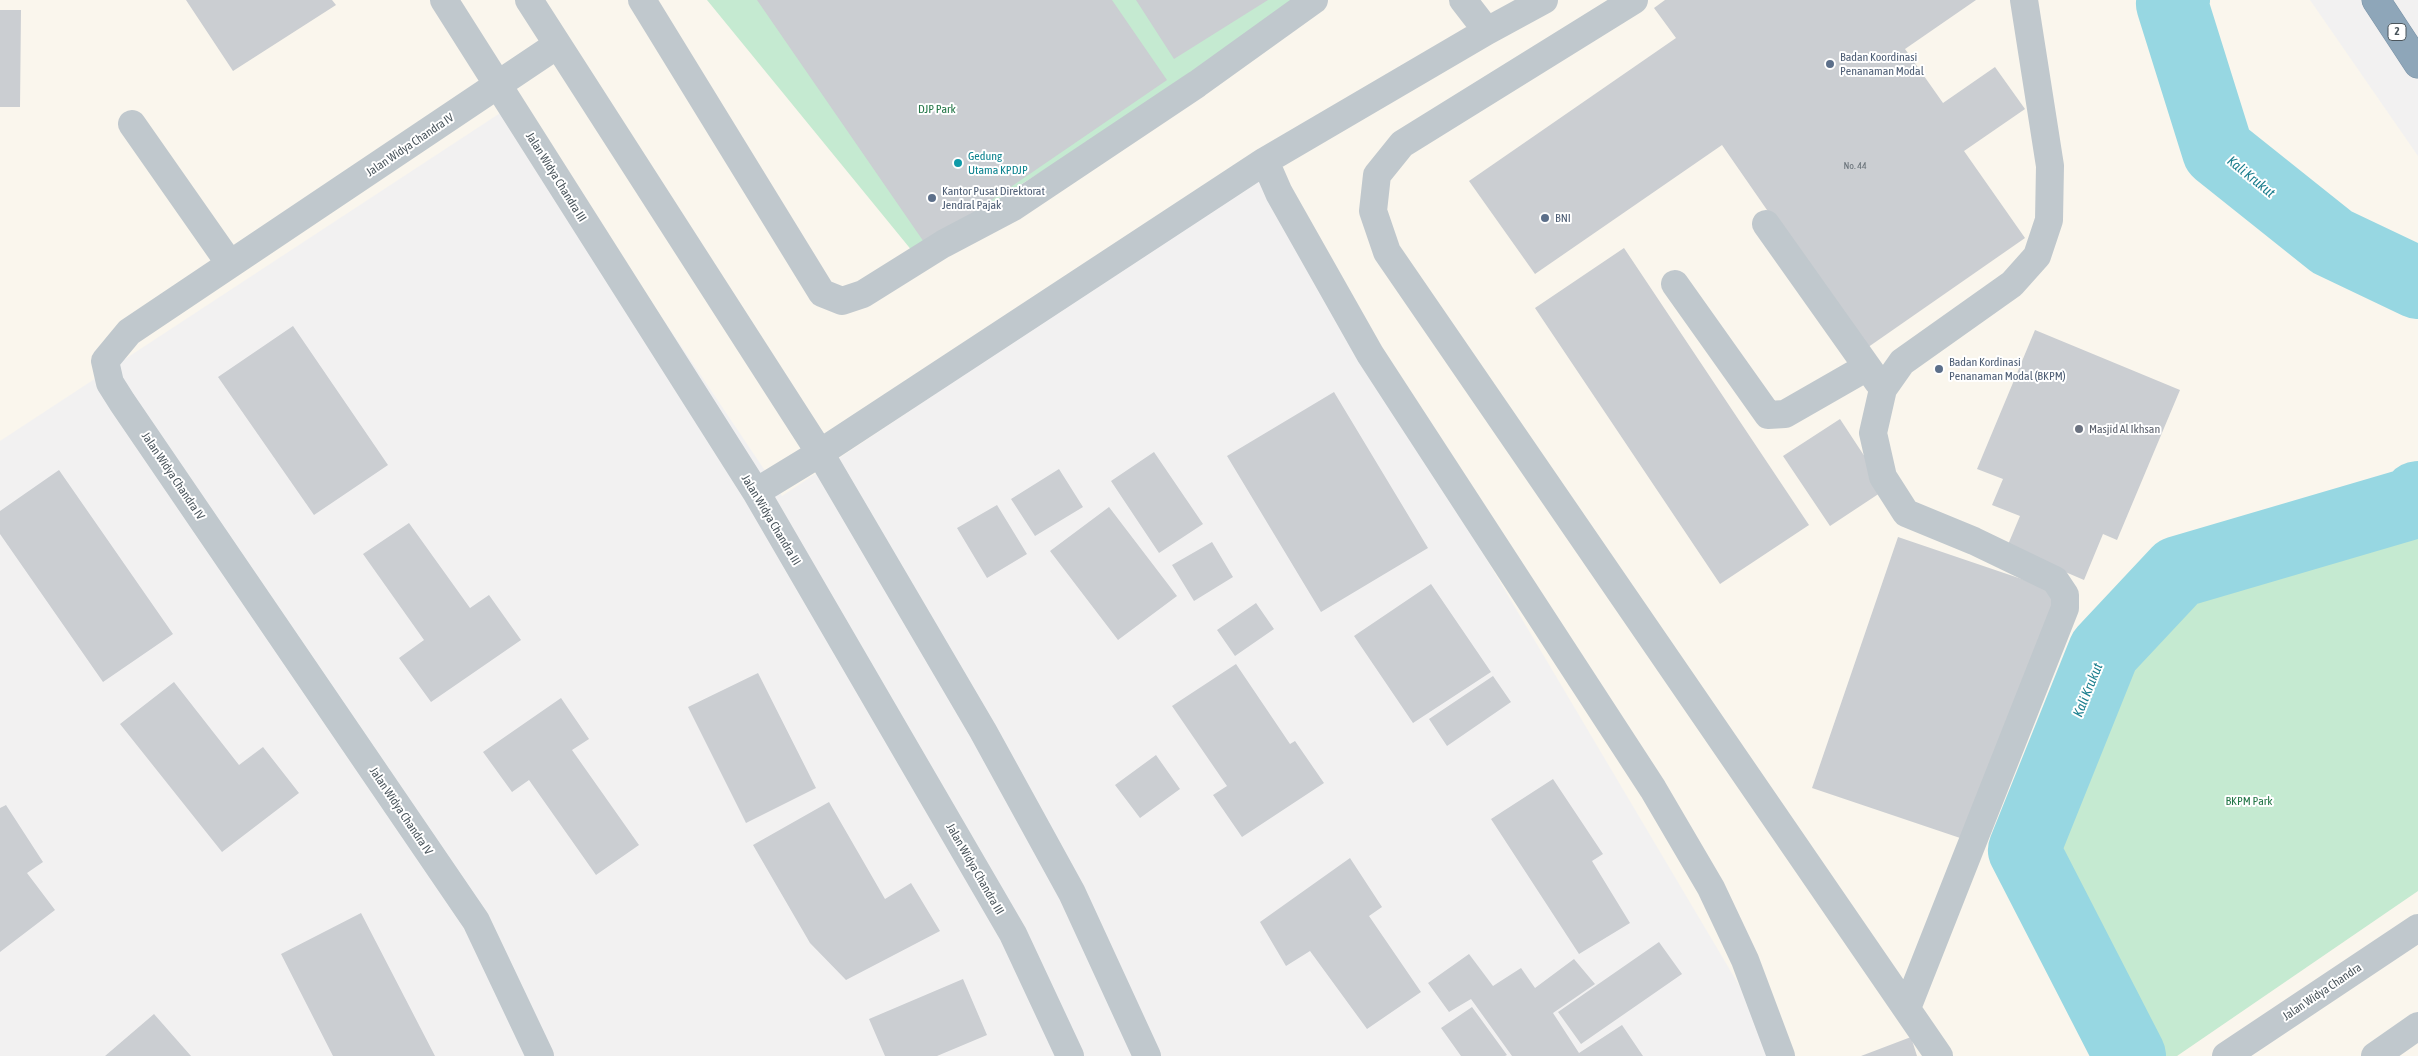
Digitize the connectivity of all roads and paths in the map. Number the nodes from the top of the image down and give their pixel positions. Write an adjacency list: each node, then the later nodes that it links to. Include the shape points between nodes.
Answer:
1 (444, 0): 13 (street, Jalan Widya Chandra III)
2 (529, 0): 11 (street)
3 (642, 0): 4 (street, via 822,293 842,301 864,294 943,244 1013,207 1197,84)
4 (1314, 0)
5 (1463, 0): 10 (street)
6 (2024, 0): 20 (street, via 2050,166 2049,220 2037,256 2012,284 1902,362)
7 (2376, 0): 12 (highway, 2)
8 (1534, 2): 10 (street)
9 (1619, 4): 24 (street, via 1402,144 1378,174 1373,211 1387,252)
10 (1487, 31): 15 (street)
11 (557, 46): 13 (street, Jalan Widya Chandra IV); 21 (street)
12 (2418, 64)
13 (499, 85): 17 (street, Jalan Widya Chandra IV); 22 (street, Jalan Widya Chandra III)
14 (132, 124): 17 (street)
15 (1265, 161): 21 (street); 29 (street, via 1279,193 1370,354 1653,789 1706,880 1745,960)
16 (1766, 224): 19 (street)
17 (230, 264): 26 (street, Jalan Widya Chandra IV, via 129,332 105,361 110,384 476,921)
18 (1675, 284): 19 (street, via 1768,415 1785,414)
19 (1867, 368): 20 (street)
20 (1883, 390): 24 (street, via 1873,433 1883,477 1906,512 2055,580 2065,595 2065,608)
21 (820, 453): 22 (street); 28 (street, via 983,731 1067,884)
22 (756, 492): 27 (street, Jalan Widya Chandra III, via 1013,934)
23 (2418, 928): 31 (street, Jalan Widya Chandra)
24 (1907, 1008): 30 (street)
25 (2418, 1026): 32 (street)
26 (540, 1056)
27 (1070, 1056)
28 (1147, 1056)
29 (1781, 1056)
30 (1939, 1056)
31 (2226, 1056)
32 (2375, 1056)

